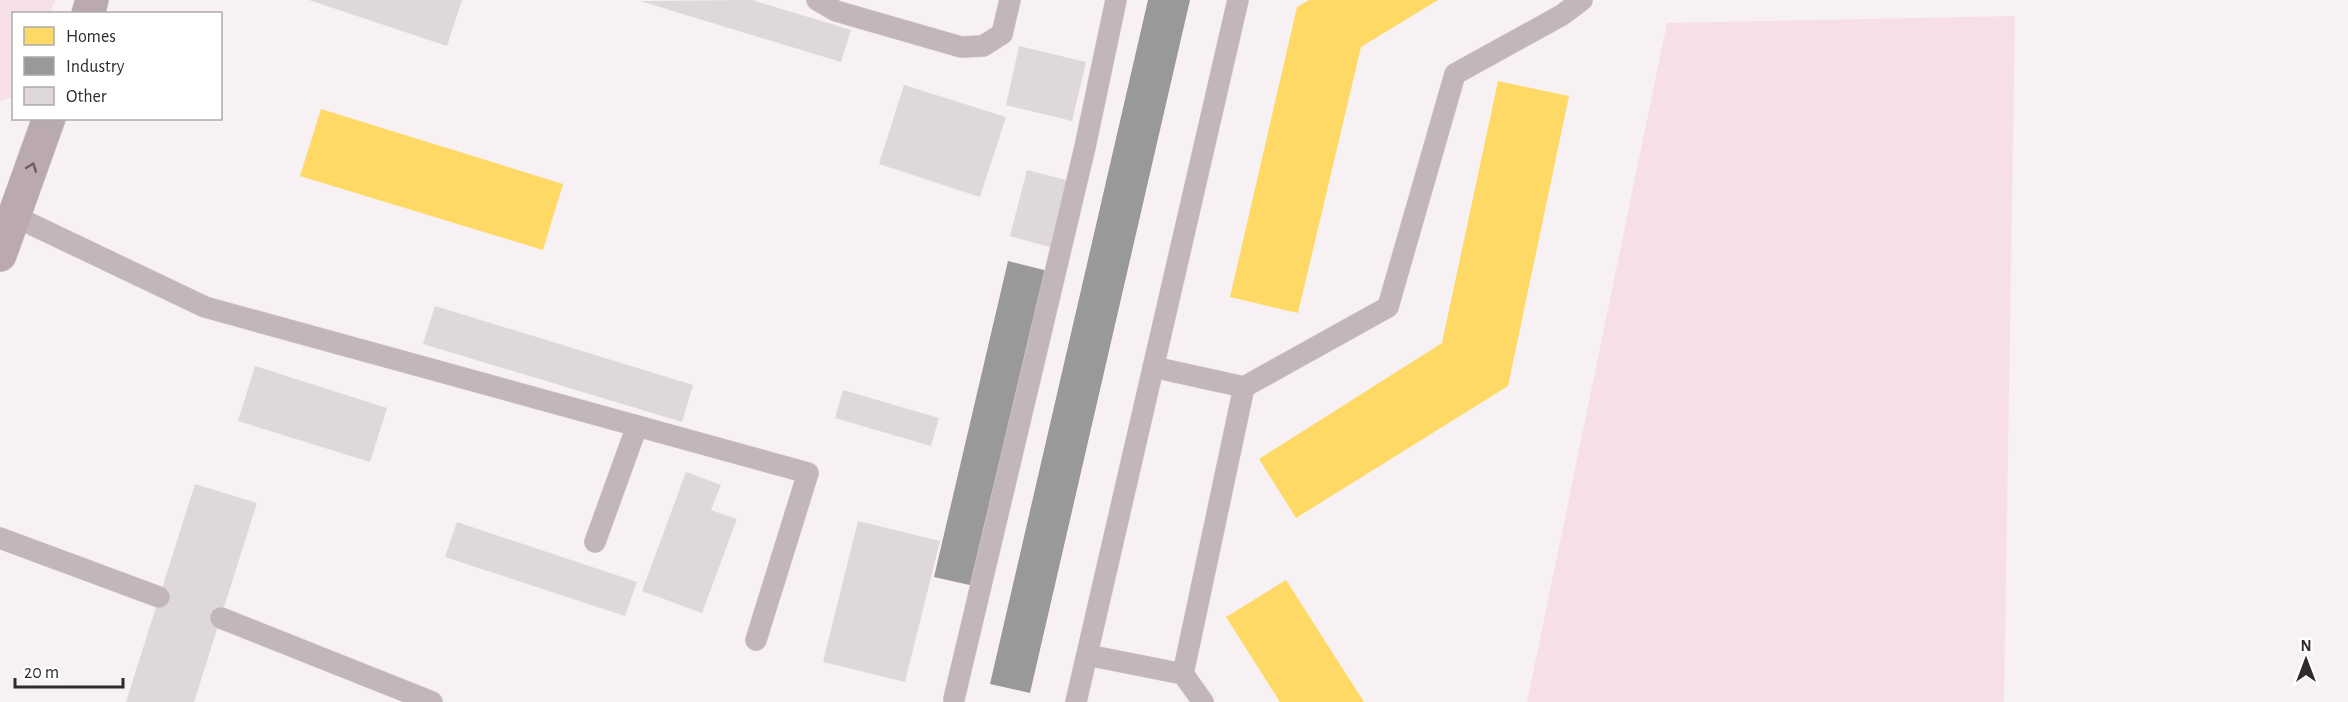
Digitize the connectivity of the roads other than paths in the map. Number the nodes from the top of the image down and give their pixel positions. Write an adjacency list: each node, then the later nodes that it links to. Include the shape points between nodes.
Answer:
1 (817, 0): 2 (lane, via 836,11 961,47 983,46 1002,34)
2 (1010, 0)
3 (1116, 0): 19 (lane)
4 (1238, 0): 9 (lane)
5 (1582, 0): 10 (lane, via 1455,74 1388,307)
6 (48, 120): 7 (main road, one-way to 6)
7 (7, 205): 8 (main road); 11 (lane, via 205,307)
8 (0, 255)
9 (1153, 367): 10 (lane); 17 (lane)
10 (1244, 387): 18 (lane)
11 (637, 426): 13 (lane); 16 (lane, via 808,473)
12 (0, 538): 14 (lane)
13 (595, 542)
14 (159, 597)
15 (221, 618): 20 (lane)
16 (756, 640)
17 (1087, 655): 18 (lane); 21 (lane)
18 (1183, 674): 22 (lane)
19 (954, 699)
20 (432, 702)
21 (1076, 702)
22 (1203, 702)

